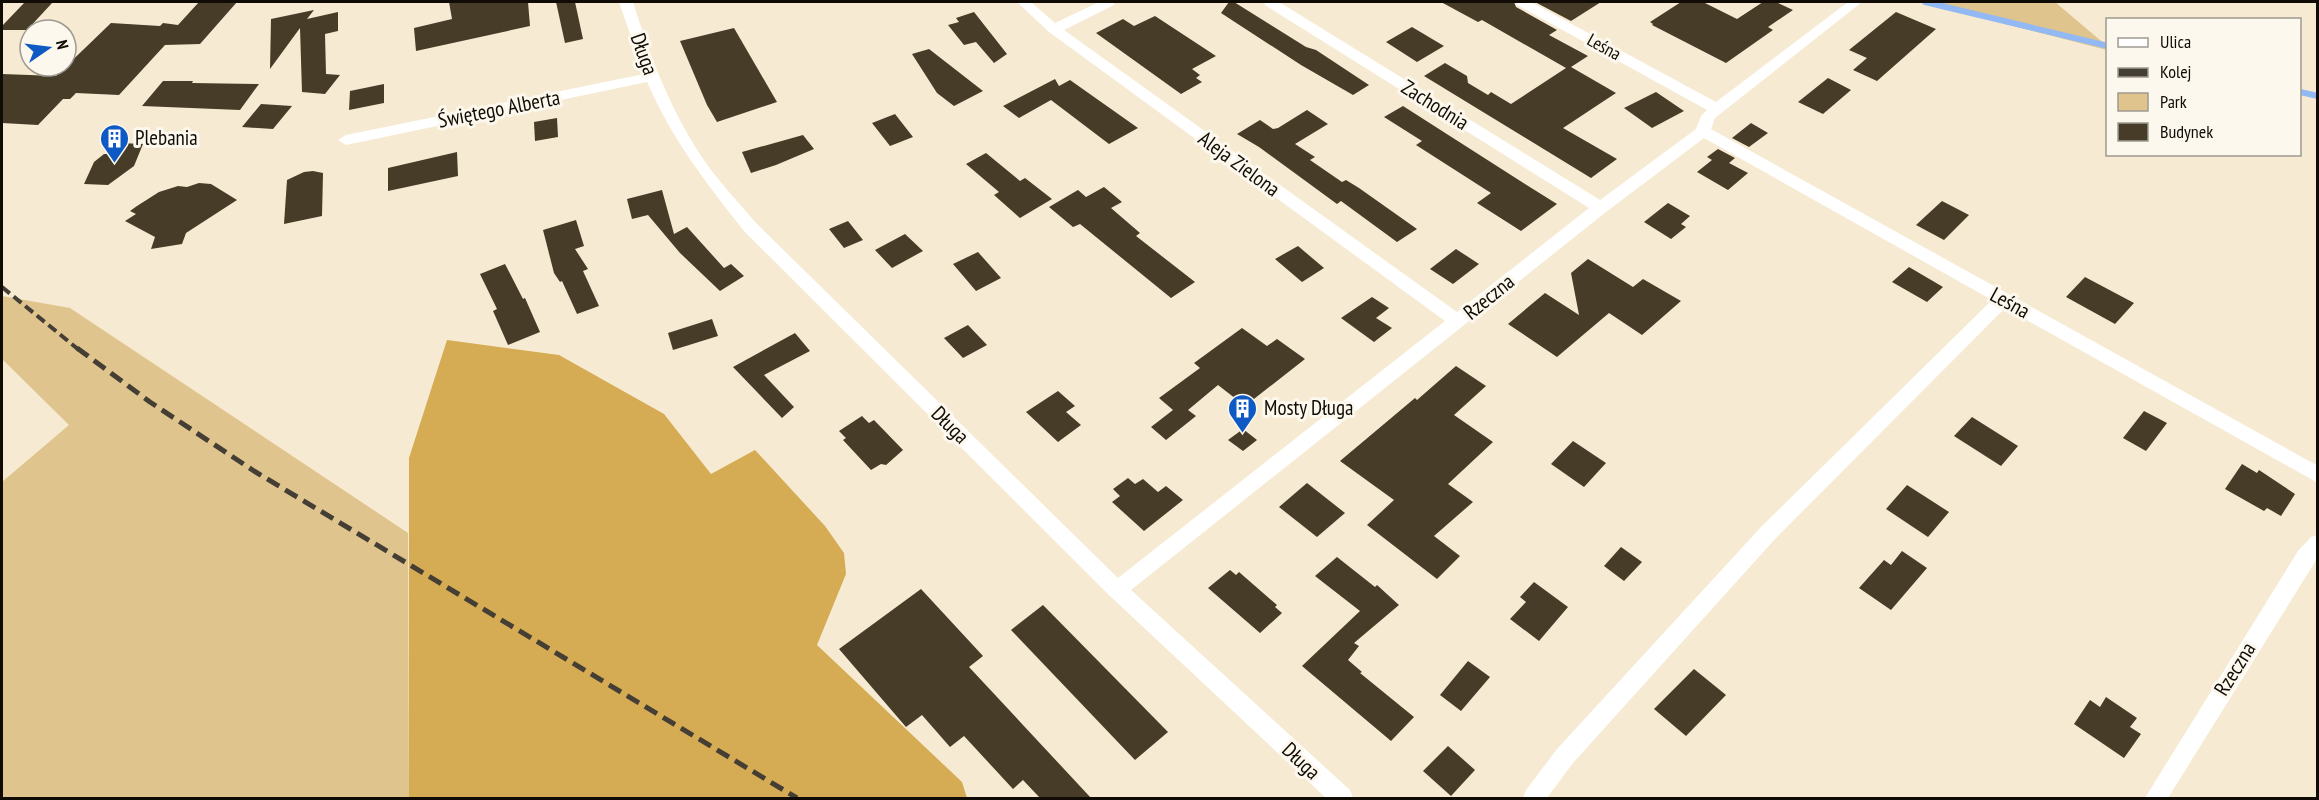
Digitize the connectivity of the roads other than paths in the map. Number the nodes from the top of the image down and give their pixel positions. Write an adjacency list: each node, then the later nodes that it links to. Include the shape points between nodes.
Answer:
1 (626, 2): 8 (street, Długa)
2 (1023, 2): 7 (street, Aleja Zielona)
3 (1109, 2): 7 (street)
4 (1270, 2): 12 (street, Zachodnia)
5 (1522, 2): 9 (street, Leśna)
6 (1856, 2): 9 (street, Rzeczna)
7 (1054, 29): 14 (street, Aleja Zielona)
8 (652, 77): 11 (street, Świętego Alberta); 17 (street, Długa, via 698,163 750,227)
9 (1717, 109): 10 (street, Rzeczna, via 1708,116)
10 (1703, 131): 12 (street, Rzeczna); 13 (street, Leśna)
11 (346, 140)
12 (1600, 208): 14 (street, Rzeczna)
13 (2002, 299): 15 (street, Leśna); 19 (street, via 1760,542 1565,756)
14 (1458, 322): 17 (street, Rzeczna)
15 (2318, 475)
16 (2318, 543): 20 (street, Rzeczna, via 2305,557)
17 (1117, 590): 18 (street, Długa)
18 (1342, 798)
19 (1534, 798)
20 (2156, 798)

